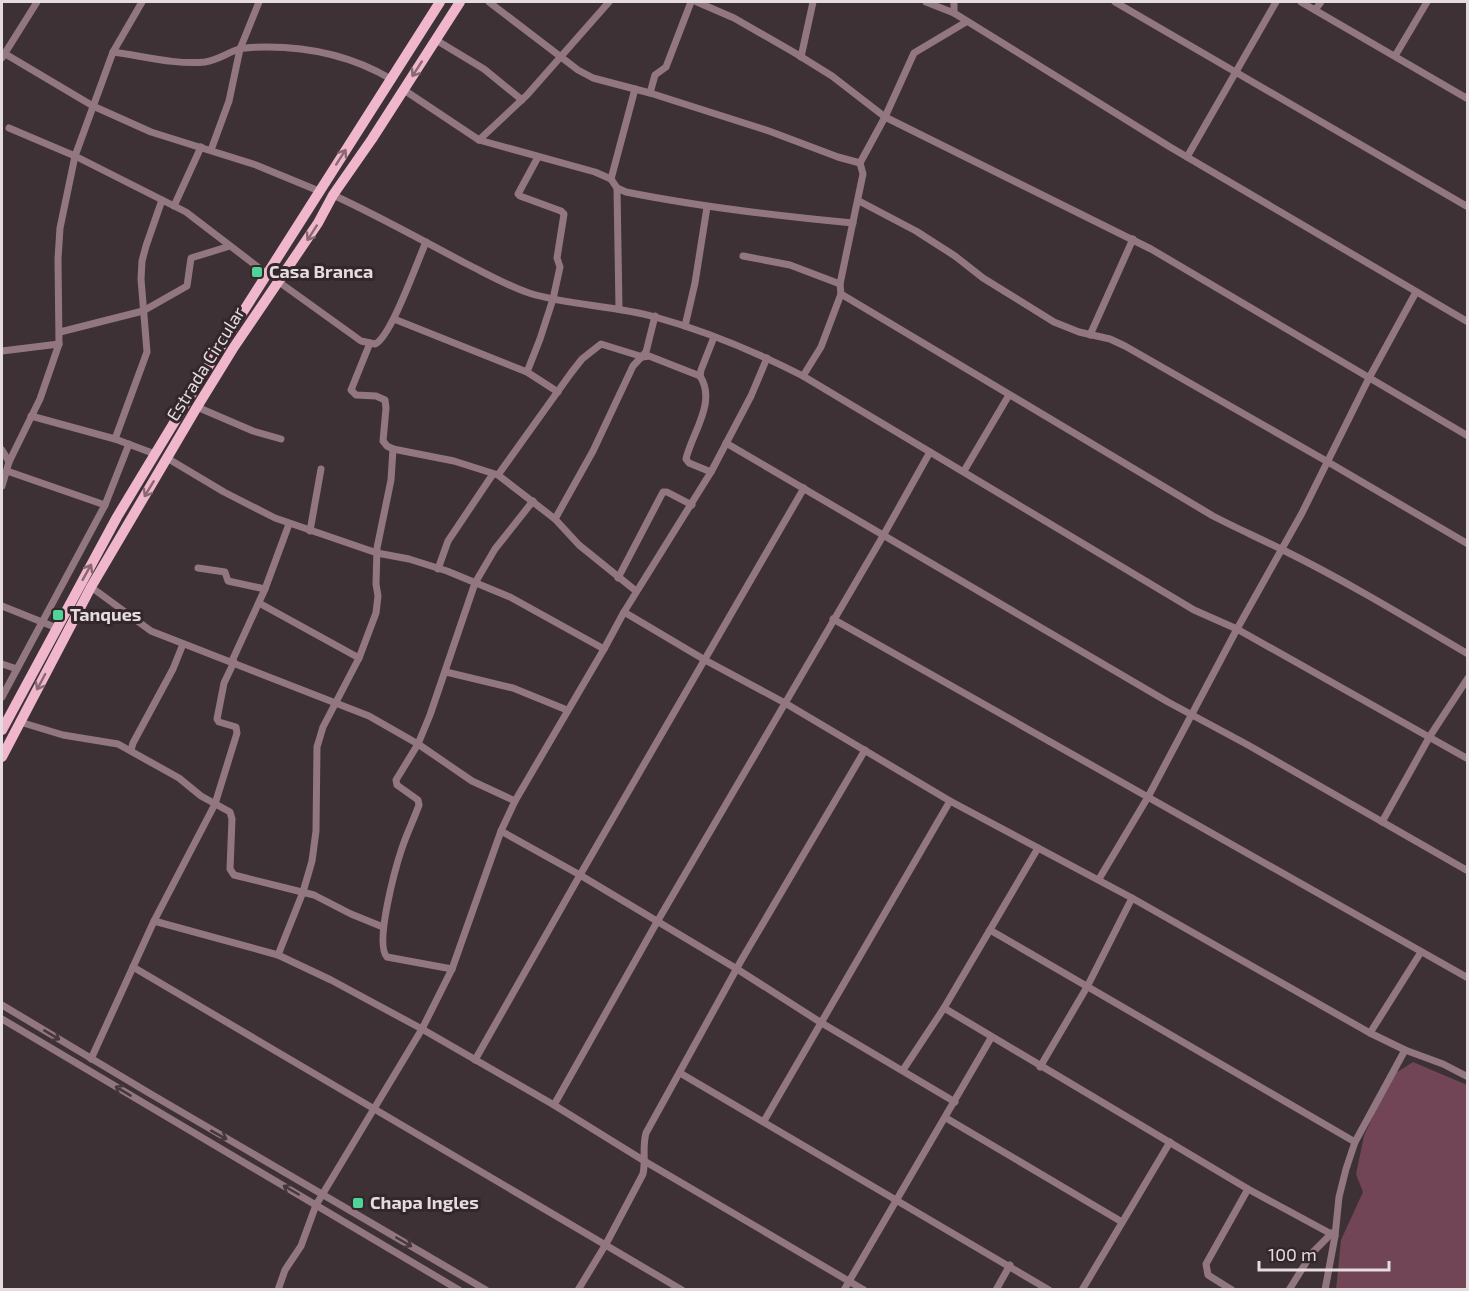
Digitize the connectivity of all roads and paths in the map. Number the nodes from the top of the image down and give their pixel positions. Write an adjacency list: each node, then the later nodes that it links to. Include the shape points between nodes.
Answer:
1 (38, 2): 24 (street)
2 (142, 2): 23 (street)
3 (259, 2): 22 (street)
4 (440, 2): 29 (main road)
5 (460, 2): 21 (main road, Estrada Circular)
6 (489, 2): 26 (street)
7 (609, 2): 26 (street)
8 (691, 2): 32 (street, via 666,67 655,75)
9 (697, 2): 27 (street, via 734,18)
10 (813, 2): 27 (street)
11 (926, 2): 19 (street)
12 (954, 2): 19 (street)
13 (1115, 2): 28 (street)
14 (1276, 2): 28 (street)
15 (1301, 2): 18 (street)
16 (1321, 2): 18 (street)
17 (1427, 2): 25 (street)
18 (1315, 10): 25 (street)
19 (954, 13): 20 (street)
20 (966, 22): 36 (street, via 914,53); 43 (street)
21 (436, 40): 31 (main road, Estrada Circular, one-way to 31); 34 (street, via 484,69)
22 (240, 49): 23 (street, via 207,62 188,63); 29 (street, via 316,50); 40 (street, via 229,101)
23 (113, 52): 35 (street)
24 (3, 54): 35 (street)
25 (1395, 56): 33 (street)
26 (561, 57): 30 (street, via 593,78); 34 (street)
27 (801, 57): 36 (street, via 832,75)
28 (1238, 71): 43 (street); 53 (street)
29 (391, 79): 47 (main road, one-way to 29)
30 (635, 89): 32 (street); 45 (street)
31 (404, 90): 38 (street); 48 (main road, Estrada Circular)
32 (650, 93): 44 (street)
33 (1467, 99)
34 (522, 100): 38 (street)
35 (93, 106): 39 (street, via 151,132); 41 (street)
36 (885, 117): 44 (street); 55 (street)
37 (9, 128): 41 (street)
38 (479, 140): 42 (street)
39 (201, 147): 40 (street); 51 (street)
40 (211, 150): 47 (street)
41 (75, 156): 49 (street); 71 (street, via 60,228)
42 (537, 157): 45 (street); 64 (street, via 518,194 564,214)
43 (1187, 157): 62 (street)
44 (860, 163): 50 (street, via 863,174)
45 (611, 178): 46 (street)
46 (617, 188): 52 (street); 65 (street)
47 (319, 191): 59 (main road)
48 (333, 195): 56 (street); 60 (main road, Estrada Circular, one-way to 60)
49 (162, 200): 51 (street); 66 (street, via 142,261)
50 (859, 201): 54 (street); 72 (street, via 916,231 1036,312)
51 (174, 206): 57 (street)
52 (707, 207): 54 (street); 70 (street)
53 (1467, 207)
54 (853, 223): 61 (street)
55 (1133, 239): 72 (street); 82 (street)
56 (426, 242): 64 (street, via 501,281); 68 (street)
57 (230, 246): 59 (street); 66 (street, via 191,258 187,286)
58 (743, 256): 61 (street, via 790,265)
59 (267, 274): 95 (main road)
60 (279, 282): 74 (street, via 361,341); 85 (main road, Estrada Circular)
61 (840, 284): 63 (street)
62 (1416, 292): 69 (street); 82 (street)
63 (841, 294): 81 (street, via 822,347); 84 (street)
64 (553, 299): 65 (street); 79 (street)
65 (619, 309): 67 (street)
66 (143, 311): 71 (street); 88 (street, via 147,352)
67 (655, 316): 70 (street); 77 (street)
68 (393, 319): 74 (street, via 382,341); 79 (street)
69 (1467, 322)
70 (685, 326): 73 (street)
71 (60, 333): 75 (street)
72 (1090, 335): 98 (street, via 1125,346)
73 (714, 337): 78 (street); 80 (street)
74 (370, 343): 92 (street, via 351,390 356,395 385,400 383,441)
75 (59, 345): 76 (street); 86 (street)
76 (2, 351)
77 (644, 357): 80 (street); 83 (street, via 601,344 582,359); 109 (street, via 633,366)
78 (767, 358): 81 (street); 90 (street)
79 (527, 372): 83 (street)
80 (700, 376): 102 (street, via 707,391 686,459)
81 (803, 376): 94 (street)
82 (1369, 378): 87 (street); 98 (street)
83 (558, 392): 103 (street)
84 (1009, 394): 101 (street); 114 (street, via 1212,516)
85 (197, 408): 89 (street); 96 (main road, Estrada Circular)
86 (31, 416): 88 (street); 97 (street)
87 (1467, 436)
88 (115, 439): 91 (street)
89 (281, 439)
90 (726, 443): 102 (street); 105 (street)
91 (129, 444): 95 (street); 107 (street)
92 (393, 448): 103 (street); 115 (street)
93 (2, 450): 97 (street)
94 (930, 452): 101 (street); 112 (street)
95 (155, 454): 128 (main road, one-way to 95)
96 (167, 458): 110 (street); 120 (main road, Estrada Circular, one-way to 120)
97 (9, 462): 100 (street)
98 (1328, 462): 113 (street); 114 (street)
99 (321, 469): 111 (street)
100 (7, 471): 104 (street); 107 (street)
101 (964, 471): 129 (street, via 1194,610)
102 (711, 472): 108 (street)
103 (495, 474): 106 (street); 117 (street, via 448,541)
104 (2, 486)
105 (804, 488): 112 (street); 134 (street)
106 (533, 501): 109 (street); 119 (street, via 495,549)
107 (105, 505): 127 (street)
108 (692, 505): 118 (street, via 663,492); 122 (street)
109 (555, 519): 118 (street)
110 (289, 524): 111 (street); 121 (street)
111 (310, 531): 115 (street)
112 (883, 536): 126 (street); 144 (street)
113 (1467, 544)
114 (1282, 549): 129 (street); 132 (street)
115 (378, 553): 117 (street); 133 (street, via 376,613)
116 (198, 568): 121 (street, via 223,572 228,581)
117 (438, 568): 119 (street)
118 (618, 578): 122 (street)
119 (475, 583): 131 (street, via 510,597); 138 (street)
120 (91, 587): 130 (street, via 151,631); 145 (main road, Estrada Circular, one-way to 145)
121 (265, 590): 123 (street)
122 (636, 591): 125 (street)
123 (259, 603): 133 (street); 135 (street)
124 (2, 606): 127 (street)
125 (624, 612): 131 (street); 134 (street)
126 (833, 619): 142 (street); 153 (street)
127 (44, 622): 128 (street); 137 (street)
128 (57, 628): 146 (main road)
129 (1237, 629): 144 (street); 147 (street)
130 (183, 644): 135 (street); 149 (street)
131 (604, 649): 143 (street)
132 (1467, 654)
133 (359, 658): 141 (street)
134 (705, 660): 142 (street); 161 (street)
135 (233, 662): 141 (street); 156 (street, via 217,719 236,727 236,736)
136 (2, 664): 137 (street)
137 (17, 669): 140 (street)
138 (446, 672): 143 (street, via 513,688); 148 (street)
139 (1467, 678): 147 (street)
140 (2, 697)
141 (335, 702): 148 (street); 163 (street, via 317,747 316,831)
142 (785, 703): 150 (street); 166 (street)
143 (567, 710): 154 (street)
144 (1192, 714): 153 (street); 157 (street)
145 (20, 722): 149 (street); 151 (main road, Estrada Circular)
146 (2, 727)
147 (1430, 736): 152 (street); 157 (street)
148 (418, 744): 154 (street, via 472,781); 167 (street, via 396,780 419,805 393,876)
149 (131, 750): 156 (street)
150 (865, 750): 155 (street); 173 (street)
151 (2, 757)
152 (1467, 759)
153 (1148, 797): 162 (street); 169 (street)
154 (515, 801): 158 (street)
155 (950, 801): 159 (street); 179 (street)
156 (215, 804): 163 (street, via 232,815 230,869 234,875); 165 (street)
157 (1382, 822): 160 (street)
158 (501, 831): 161 (street); 172 (street)
159 (1038, 848): 162 (street); 168 (street)
160 (1467, 871)
161 (580, 875): 166 (street); 185 (street)
162 (1099, 879): 164 (street)
163 (303, 892): 167 (street); 170 (street)
164 (1132, 898): 175 (street); 181 (street)
165 (154, 921): 170 (street); 171 (street)
166 (657, 922): 173 (street); 191 (street)
167 (383, 927): 172 (street, via 381,948 387,957)
168 (990, 930): 175 (street); 177 (street)
169 (1421, 952): 174 (street); 181 (street)
170 (278, 955): 180 (street)
171 (133, 967): 184 (street); 192 (street)
172 (452, 969): 180 (street)
173 (737, 969): 179 (street); 188 (street)
174 (1467, 978)
175 (1087, 987): 186 (street); 196 (street)
176 (2, 1005): 184 (street, one-way to 184)
177 (944, 1008): 182 (street); 187 (street)
178 (2, 1019): 201 (street, one-way to 178)
179 (820, 1022): 187 (street); 194 (street)
180 (422, 1029): 185 (street); 192 (street)
181 (1370, 1033): 183 (street)
182 (991, 1038): 186 (street); 190 (street)
183 (1405, 1050): 189 (street); 196 (street)
184 (91, 1059): 199 (street, one-way to 199)
185 (475, 1060): 191 (street)
186 (1040, 1067): 195 (street)
187 (903, 1070): 190 (street)
188 (680, 1073): 194 (street); 197 (street, via 646,1133)
189 (1467, 1077)
190 (955, 1102): 193 (street)
191 (554, 1105): 197 (street)
192 (373, 1108): 199 (street); 204 (street)
193 (946, 1118): 200 (street); 202 (street)
194 (764, 1121): 200 (street)
195 (1170, 1142): 198 (street); 202 (street)
196 (1355, 1142): 203 (street, via 1339,1197)
197 (646, 1162): 204 (street); 206 (street)
198 (1248, 1189): 203 (street); 217 (street, via 1206,1264 1208,1275)
199 (323, 1193): 201 (street); 209 (street, one-way to 209)
200 (896, 1200): 205 (street); 206 (street)
201 (316, 1204): 207 (street, via 301,1246 285,1270); 208 (street)
202 (1122, 1222): 216 (street)
203 (1334, 1235): 218 (street, via 1312,1253); 219 (street)
204 (606, 1244): 210 (street); 211 (street)
205 (1010, 1265): 214 (street); 215 (street)
206 (849, 1281): 212 (street); 213 (street)
207 (278, 1290)
208 (459, 1290)
209 (486, 1290)
210 (578, 1290)
211 (682, 1290)
212 (844, 1290)
213 (864, 1290)
214 (996, 1290)
215 (1050, 1290)
216 (1082, 1290)
217 (1232, 1290)
218 (1289, 1290)
219 (1326, 1290)

